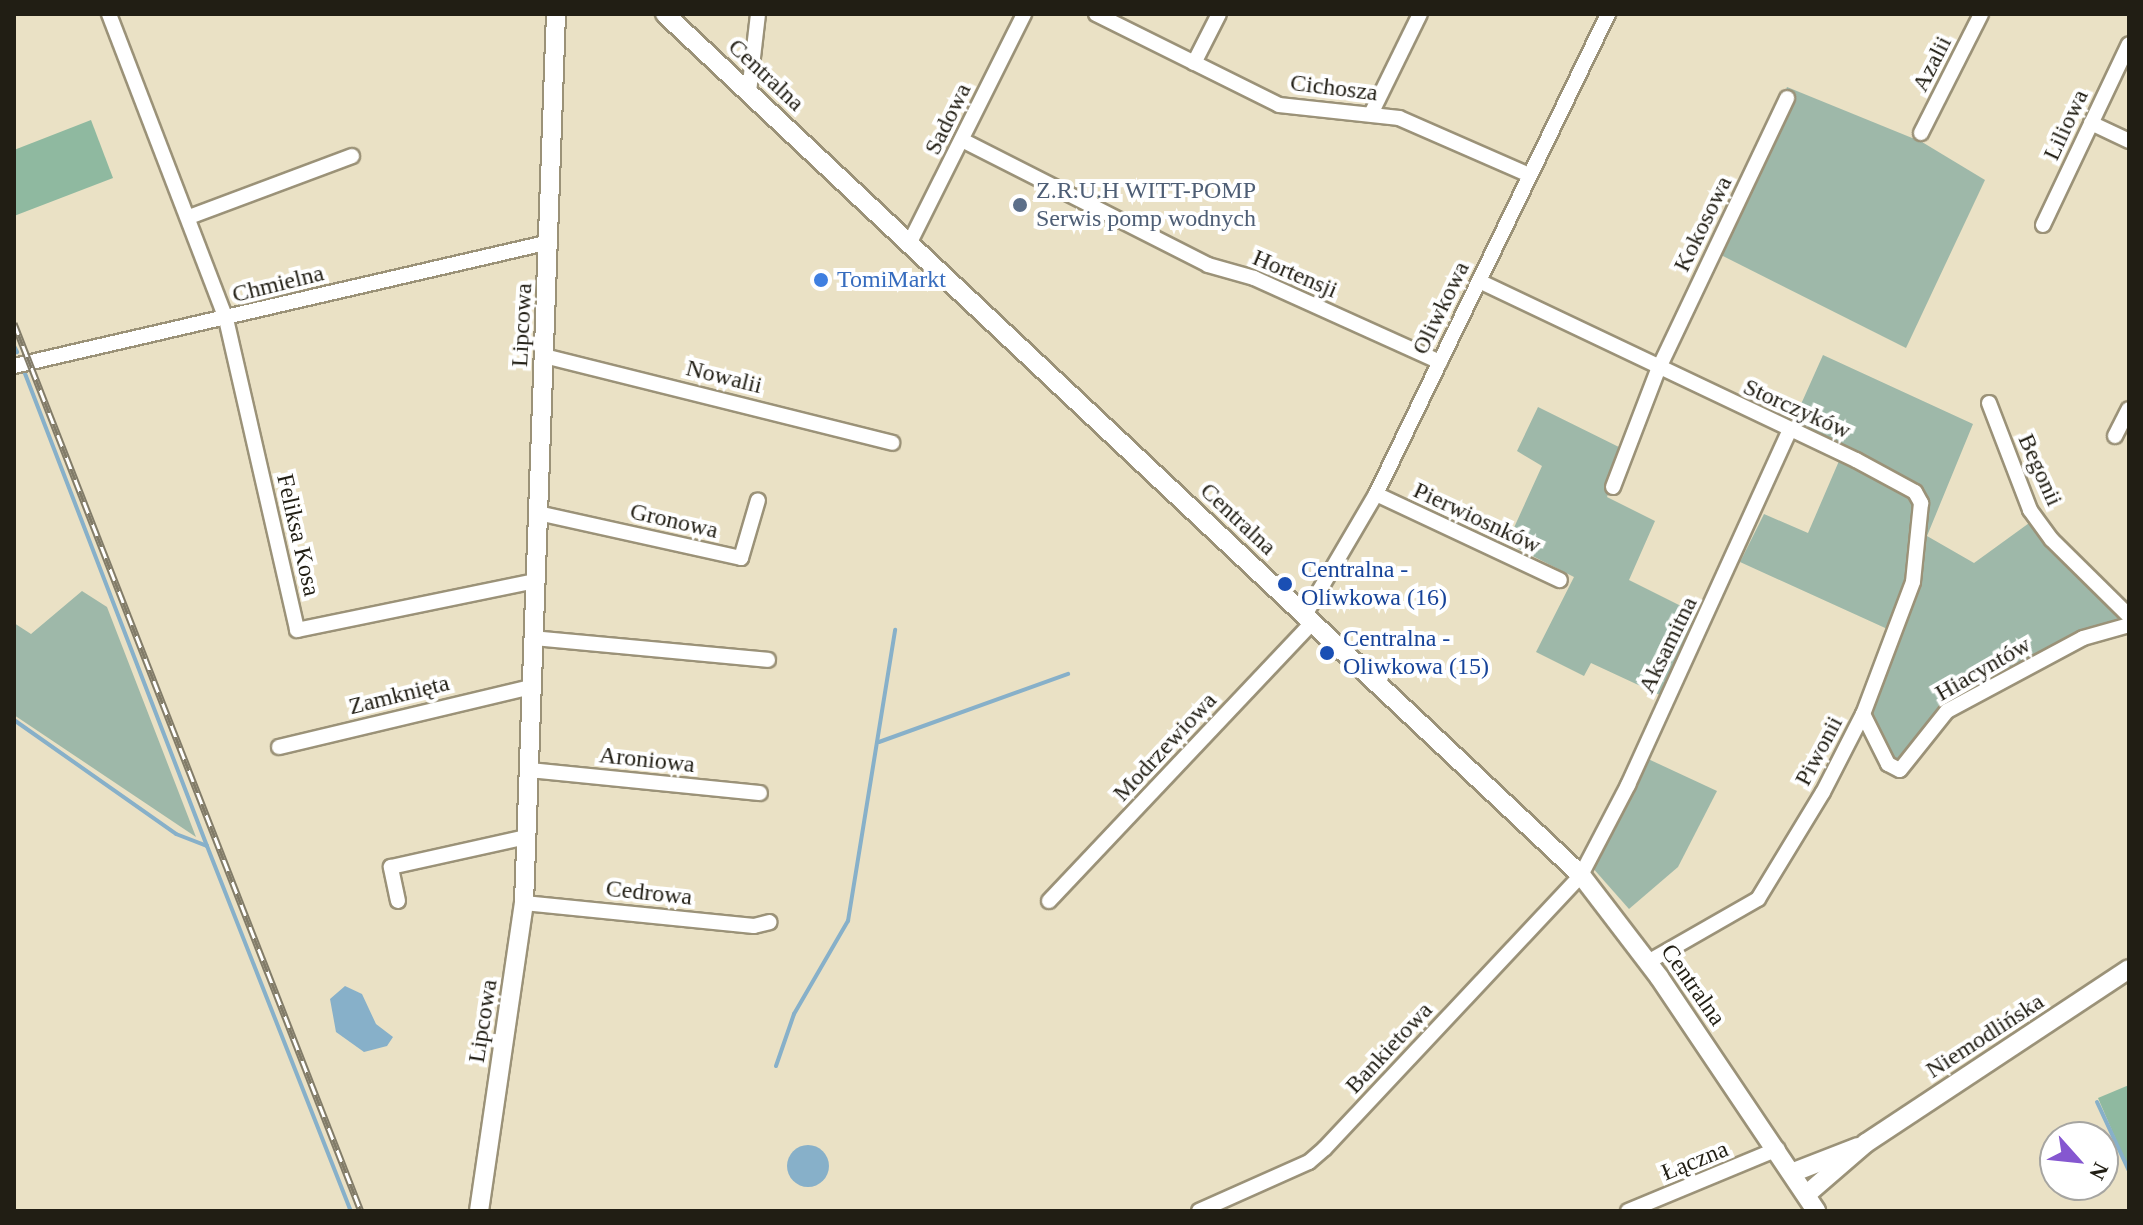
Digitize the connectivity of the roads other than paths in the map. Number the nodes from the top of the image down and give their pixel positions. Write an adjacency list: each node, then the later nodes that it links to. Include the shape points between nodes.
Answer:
1 (109, 14): 22 (street, Feliksa Kosa)
2 (556, 14): 24 (street, Lipcowa)
3 (665, 14): 13 (street, Centralna)
4 (758, 14): 13 (street)
5 (1024, 14): 18 (street, Sadowa)
6 (1096, 14): 12 (street, Cichosza)
7 (1219, 14): 12 (street)
8 (1420, 14): 15 (street)
9 (1608, 14): 21 (street, Oliwkowa)
10 (1981, 14): 17 (street, Azalii)
11 (2129, 44): 16 (street, Liliowa)
12 (1194, 63): 15 (street, Cichosza, via 1279,105)
13 (749, 92): 25 (street, Centralna)
14 (1787, 98): 31 (street, Kokosowa)
15 (1371, 114): 21 (street, Cichosza, via 1432,128)
16 (2091, 123): 19 (street); 23 (street, Liliowa)
17 (1921, 133)
18 (962, 140): 25 (street, Sadowa); 29 (street, Hortensji, via 1208,265 1254,278)
19 (2129, 141)
20 (352, 156): 22 (street)
21 (1527, 174): 26 (street, Oliwkowa)
22 (189, 217): 27 (street, Feliksa Kosa)
23 (2043, 225)
24 (550, 242): 27 (street, Chmielna); 28 (street, Lipcowa)
25 (910, 242): 45 (street, Centralna)
26 (1479, 281): 29 (street, Oliwkowa); 31 (street, Storczyków)
27 (226, 319): 30 (street, Chmielna); 43 (street, Feliksa Kosa, via 297,630)
28 (544, 356): 36 (street, Nowalii); 41 (street, Lipcowa)
29 (1440, 362): 39 (street, Oliwkowa)
30 (15, 363)
31 (1658, 370): 34 (street, Storczyków); 37 (street)
32 (1989, 403): 44 (street, Begonii, via 2030,510 2052,540)
33 (2129, 409): 35 (street)
34 (1789, 431): 38 (street, Storczyków); 55 (street, Aksamitna, via 1628,785)
35 (2115, 436)
36 (892, 443)
37 (1613, 487)
38 (1915, 492): 50 (street, Piwonii, via 1922,523 1913,582)
39 (1376, 494): 42 (street, Pierwiosnków); 45 (street, Oliwkowa)
40 (758, 500): 41 (street, Gronowa, via 741,558)
41 (538, 513): 43 (street, Lipcowa)
42 (1560, 580)
43 (535, 581): 47 (street, Lipcowa)
44 (2129, 616)
45 (1309, 618): 55 (street, Centralna); 57 (street, Modrzewiowa)
46 (2129, 625): 50 (street, Hiacyntów, via 2083,638 1947,711 1900,770 1888,764)
47 (533, 638): 48 (street); 49 (street, Lipcowa)
48 (768, 660)
49 (531, 687): 51 (street, Zamknięta); 52 (street, Lipcowa)
50 (1863, 714): 60 (street, Piwonii, via 1758,899)
51 (279, 747)
52 (529, 770): 53 (street, Aroniowa); 54 (street, Lipcowa)
53 (760, 793)
54 (526, 837): 56 (street, via 391,867); 58 (street, Lipcowa)
55 (1581, 875): 60 (street, Centralna); 67 (street, Bankietowa, via 1325,1148 1309,1162)
56 (398, 901)
57 (1049, 901)
58 (524, 903): 59 (street, Cedrowa, via 754,926); 66 (street, Lipcowa)
59 (770, 922)
60 (1648, 962): 63 (street, Centralna)
61 (2129, 969): 62 (street, Niemodlińska)
62 (1866, 1143): 64 (street, Niemodlińska); 65 (street, Niemodlińska)
63 (1778, 1149): 64 (street, Centralna); 68 (street, Łączna)
64 (1794, 1172): 65 (street)
65 (1807, 1194): 69 (street)
66 (479, 1211)
67 (1199, 1211)
68 (1628, 1211)
69 (1816, 1211)

